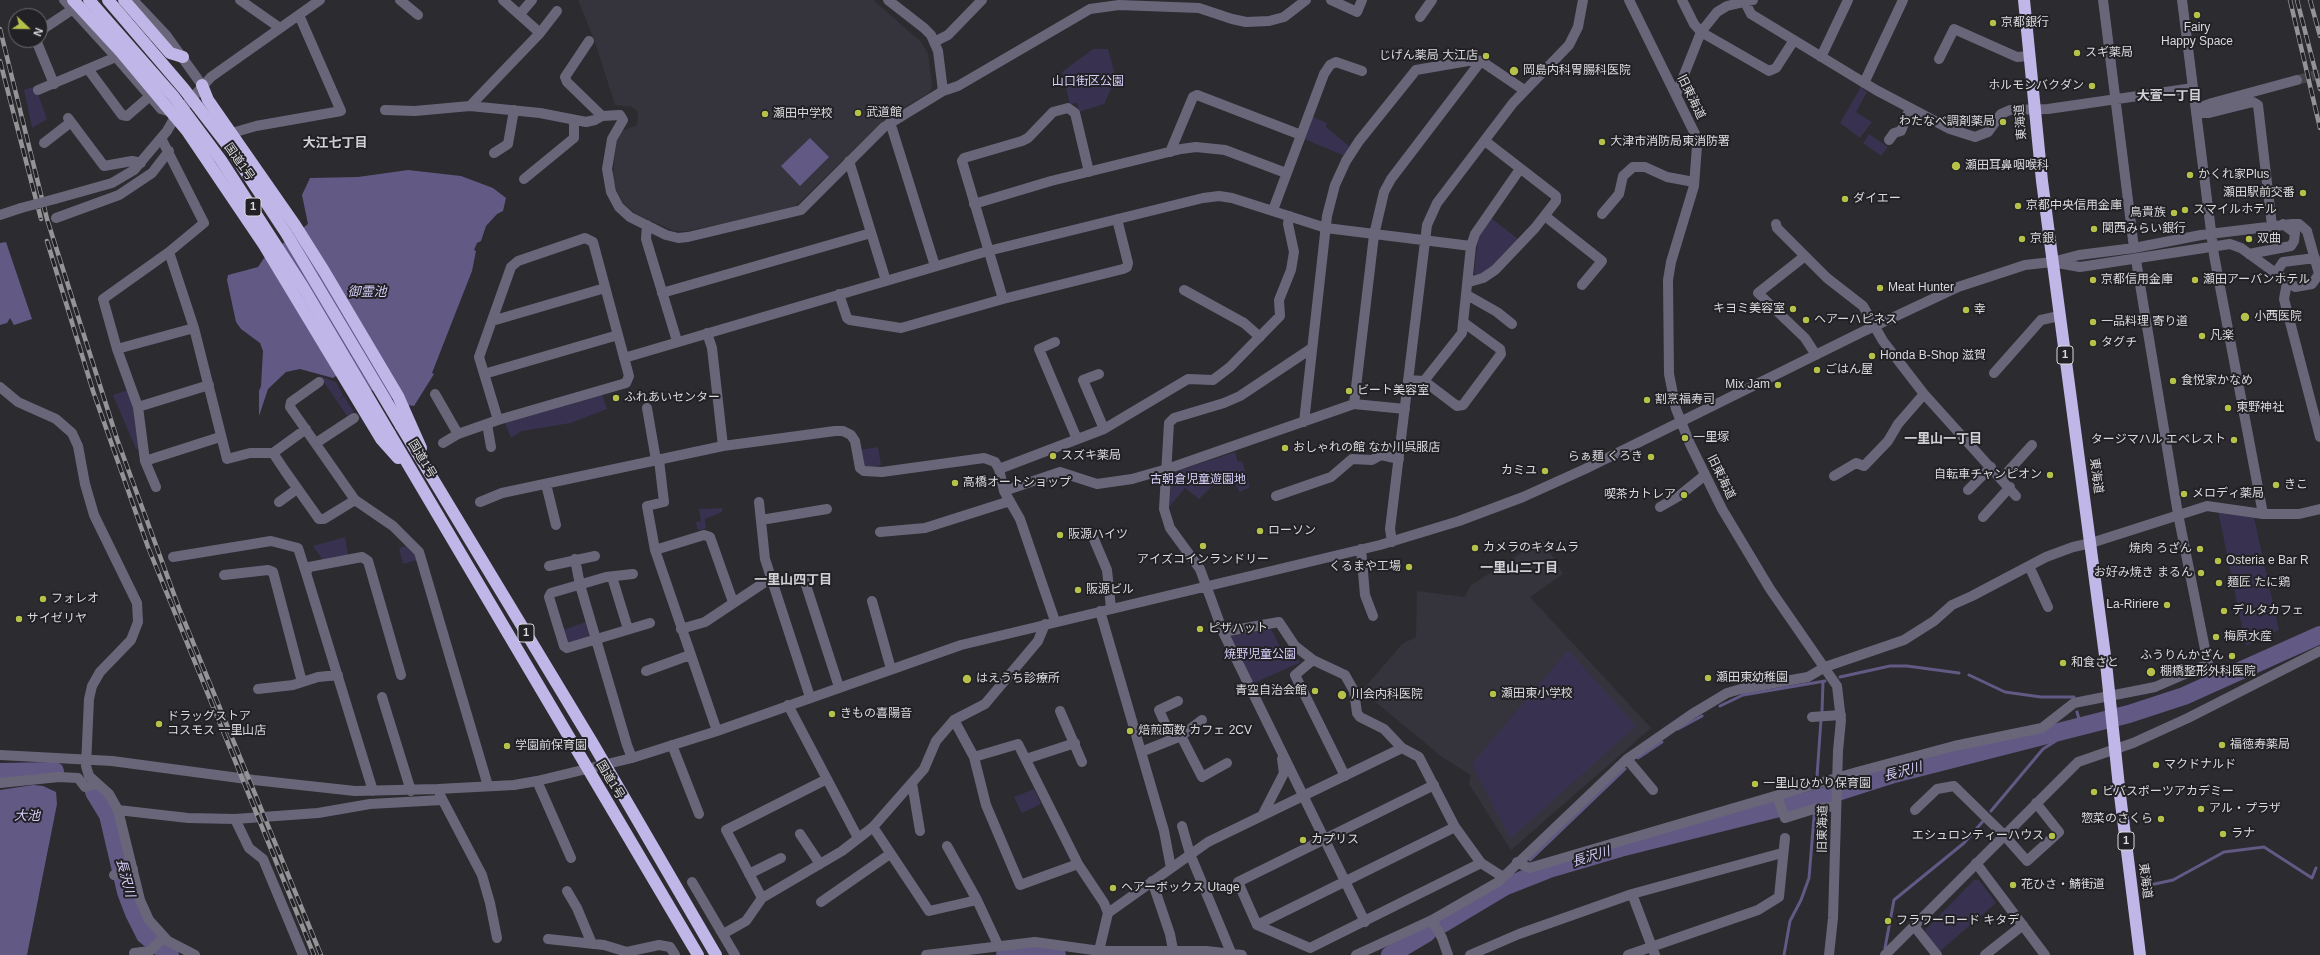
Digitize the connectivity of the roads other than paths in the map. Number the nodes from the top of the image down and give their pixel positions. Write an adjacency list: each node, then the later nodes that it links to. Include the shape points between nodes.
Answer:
1 (64, 0): 27 (street)
2 (89, 0): 165 (highway, 国道1号 / 1, bridge, via 174,97 225,166 303,286)
3 (108, 0): 160 (highway, 国道1号 / 1, bridge, via 184,89 232,151)
4 (124, 0): 44 (highway, via 170,53)
5 (133, 0): 44 (street)
6 (240, 0): 35 (street)
7 (320, 0): 31 (street)
8 (400, 0): 32 (street)
9 (503, 0): 30 (street)
10 (532, 0): 30 (street)
11 (888, 0): 40 (street, via 924,28)
12 (982, 0): 40 (street, via 948,35)
13 (1306, 0): 26 (street, via 1284,17 1269,21 1246,22)
14 (1330, 0): 15 (street, via 1357,12)
15 (1362, 0)
16 (1432, 0): 33 (street)
17 (1582, 0): 56 (street, via 1578,27 1569,45)
18 (1629, 0): 59 (street, 旧東海道)
19 (1682, 0): 36 (street)
20 (1848, 0): 45 (street)
21 (1902, 0): 51 (street)
22 (2024, 0): 42 (highway, 東海道 / 1)
23 (2103, 0): 60 (street)
24 (2182, 0): 54 (street)
25 (1749, 1): 36 (street, via 1727,6 1717,12); 38 (street, via 1751,14)
26 (1172, 3): 28 (street)
27 (73, 4): 34 (street); 43 (street); 67 (highway, via 120,51)
28 (1092, 5): 57 (street, via 958,86)
29 (557, 12): 37 (street)
30 (520, 14): 37 (street)
31 (300, 15): 35 (street); 71 (street, via 341,111 256,126)
32 (418, 15)
33 (1420, 17)
34 (48, 24)
35 (280, 28): 53 (street)
36 (1701, 32): 38 (street, via 1769,71 1776,68); 59 (street)
37 (540, 33): 61 (street)
38 (1794, 40): 45 (street)
39 (588, 41): 68 (street, via 565,77)
40 (934, 42): 57 (street, via 938,51)
41 (39, 48): 52 (street)
42 (2029, 56): 46 (street, via 2017,58 1954,29); 63 (highway, 東海道 / 1)
43 (116, 57): 48 (street); 58 (street)
44 (183, 57): 53 (street)
45 (1821, 57): 51 (street)
46 (1939, 59)
47 (1481, 61): 56 (street); 99 (street, via 1416,70 1412,73 1346,161 1335,185); 102 (street, via 1390,179 1379,208)
48 (88, 69): 52 (street); 58 (street, via 122,115 126,116)
49 (1362, 71): 72 (street, via 1336,62 1330,65 1324,74)
50 (2298, 80): 64 (street)
51 (1864, 83): 62 (street)
52 (54, 84): 55 (street)
53 (202, 85): 67 (street); 71 (highway, via 208,100)
54 (2193, 88): 60 (street); 64 (street)
55 (38, 90)
56 (1524, 90): 75 (street)
57 (943, 91): 70 (street)
58 (150, 96): 67 (street, via 161,109)
59 (1676, 96): 86 (street, 旧東海道, via 1695,134 1697,146)
60 (2115, 99): 63 (street); 106 (street)
61 (470, 106): 65 (street, via 415,111); 66 (street)
62 (1910, 108): 63 (street, via 1950,129 1975,137 1988,132 2001,114 2010,110); 74 (street, via 1901,131 1894,133)
63 (2034, 109): 113 (highway, 東海道 / 1)
64 (2196, 109): 98 (street, via 2209,113 2253,102 2258,105); 101 (street)
65 (385, 110)
66 (514, 110): 69 (street); 79 (street, via 508,144)
67 (173, 115): 73 (street); 165 (highway, via 227,189)
68 (602, 116): 69 (street, via 595,120); 97 (street, via 620,115 623,120 621,126 615,130 609,154 607,169 612,194 619,207 630,217)
69 (574, 120): 85 (street, via 574,138)
70 (890, 122): 80 (street); 114 (street)
71 (232, 133): 160 (highway, via 295,225 398,396)
72 (1301, 135): 78 (street, via 1197,95 1193,97); 84 (street)
73 (161, 138): 77 (street); 81 (street)
74 (1889, 140)
75 (1485, 141): 82 (street); 103 (street, via 1438,203 1427,225)
76 (44, 143): 81 (street, via 69,120 104,166 132,161)
77 (169, 151): 93 (street, via 152,172 119,195); 108 (street, via 204,223)
78 (1170, 152): 83 (street); 84 (street, via 1189,148 1214,148)
79 (494, 153)
80 (848, 162): 97 (street, via 809,204 794,214 678,238); 100 (street)
81 (141, 163): 90 (street, bridge, via 112,183)
82 (1520, 169): 92 (street, via 1556,196 1556,202); 104 (street, via 1480,225)
83 (1089, 172): 87 (street); 87 (street, via 1075,113 1068,108 1053,112 1028,138 964,158 962,164)
84 (1286, 173): 88 (street)
85 (524, 179)
86 (1694, 182): 89 (street, via 1667,177 1645,167 1633,167 1623,176 1619,194); 159 (street, 旧東海道, via 1668,280 1669,374)
87 (974, 204): 107 (street)
88 (1272, 210): 91 (street); 94 (street, via 1219,196)
89 (1602, 214)
90 (0, 215)
91 (1289, 216): 99 (street); 135 (street, via 1288,224 1294,252 1291,270 1279,300 1280,316)
92 (1545, 216): 118 (street, via 1495,270 1483,278); 120 (street, via 1602,261)
93 (56, 218)
94 (1117, 219): 107 (street); 126 (street, via 1127,267)
95 (1776, 224): 110 (street)
96 (2283, 224): 98 (street); 109 (street, via 2295,233 2291,246); 111 (street, via 2303,226 2310,236)
97 (647, 225): 123 (street, via 646,239)
98 (2272, 226): 101 (street)
99 (1326, 228): 102 (street); 138 (street)
100 (871, 233): 117 (street); 123 (street)
101 (2212, 234): 105 (street); 106 (street)
102 (1374, 235): 103 (street); 152 (street)
103 (1425, 241): 104 (street); 145 (street)
104 (1471, 246): 118 (street)
105 (2213, 246): 109 (street, via 2236,245); 112 (street); 201 (street)
106 (2134, 248): 113 (street, via 2079,255)
107 (988, 251): 114 (street); 126 (street)
108 (169, 252): 132 (street); 139 (street, via 103,299)
109 (2249, 254): 115 (street)
110 (1805, 256): 131 (street, via 1827,278 1863,306); 140 (street, via 1758,294 1805,338)
111 (2315, 258): 115 (street, via 2283,262); 116 (street)
112 (2136, 260): 113 (street, via 2080,267); 200 (street)
113 (2052, 262): 127 (highway, 東海道 / 1); 131 (street, via 2025,265 1977,279)
114 (935, 266): 117 (street)
115 (2275, 274): 119 (street)
116 (2319, 280): 119 (street, via 2299,288)
117 (886, 281): 124 (street)
118 (1469, 282): 125 (street)
119 (2287, 283): 167 (street, via 2284,299)
120 (1582, 285)
121 (605, 288): 128 (street); 128 (street, via 593,242 585,238 518,261 511,267); 134 (street)
122 (1184, 290): 135 (street, via 1244,323)
123 (662, 293): 136 (street)
124 (839, 294): 126 (street, via 850,320 897,329); 133 (street)
125 (1467, 295): 129 (street); 130 (street)
126 (1003, 299)
127 (2059, 316): 142 (street, via 2041,320); 208 (highway, 東海道 / 1)
128 (492, 321): 143 (street, via 479,357)
129 (1463, 322): 146 (street, via 1462,333); 146 (street, via 1500,349 1501,354 1463,405 1458,406)
130 (1512, 324)
131 (1876, 326): 140 (street); 151 (street, via 1883,341)
132 (194, 328): 139 (street); 148 (street)
133 (708, 333): 136 (street); 172 (street)
134 (618, 335): 141 (street); 143 (street)
135 (1260, 337): 163 (street, via 1221,375 1206,381 1188,379)
136 (677, 341): 141 (street)
137 (1055, 342): 168 (street, via 1039,349)
138 (1312, 348): 158 (street); 180 (street, via 1240,396 1224,404 1174,418 1169,423)
139 (117, 349): 153 (street)
140 (1816, 355): 159 (street)
141 (624, 358): 157 (street, via 629,376 626,383)
142 (1994, 373)
143 (484, 374): 157 (street)
144 (1098, 374): 163 (street, via 1083,380)
145 (1408, 380): 146 (street); 155 (street)
146 (1424, 381)
147 (319, 382): 162 (street, via 291,402 290,407)
148 (209, 385): 153 (street); 166 (street)
149 (0, 387): 269 (street, via 18,402 60,422 76,440 94,515 138,608 138,622 131,640 100,672 92,686 89,699)
150 (435, 394): 164 (street, via 448,407)
151 (1924, 394): 178 (street); 182 (street, via 1898,424 1888,441 1864,466 1856,463)
152 (1354, 404): 155 (street); 158 (street)
153 (138, 407): 177 (street)
154 (647, 408): 176 (street)
155 (1405, 409): 175 (street)
156 (354, 418): 169 (street)
157 (498, 420): 161 (street)
158 (1304, 422): 180 (street)
159 (1680, 422): 181 (street, 旧東海道); 207 (street, via 1585,470 1523,497)
160 (406, 423): 274 (highway, 国道1号 / 1, via 434,480)
161 (487, 424): 164 (street); 173 (street)
162 (306, 429): 169 (street); 174 (street)
163 (1104, 429): 168 (street)
164 (458, 434): 170 (street)
165 (386, 436): 275 (highway, 国道1号 / 1, via 420,484)
166 (220, 437): 174 (street, via 227,459 250,453); 177 (street)
167 (2320, 437)
168 (1077, 440): 179 (street)
169 (316, 443): 192 (street)
170 (443, 443)
171 (2032, 445): 183 (street)
172 (723, 446): 176 (street); 179 (street, via 844,431 855,441 860,468 864,471 882,472 984,458 995,462)
173 (491, 447)
174 (273, 453): 187 (street)
175 (1399, 459): 190 (street, via 1381,455 1372,460 1352,459 1331,477); 207 (street, via 1390,529)
176 (658, 460): 184 (street); 210 (street, via 664,502 647,506)
177 (146, 462): 185 (street)
178 (1991, 467): 183 (street); 188 (street)
179 (998, 469): 189 (street)
180 (1167, 469): 189 (street, via 1132,479 1097,484 1060,472); 223 (street, via 1164,509 1167,523 1198,565)
181 (1705, 475): 197 (street, via 1679,496); 240 (street, 旧東海道, via 1756,568)
182 (1834, 476)
183 (2002, 478): 186 (street)
184 (546, 484): 195 (street, via 502,493); 204 (street)
185 (156, 487)
186 (2010, 487): 191 (street); 202 (street)
187 (297, 489): 192 (street, via 318,519 324,519); 194 (street)
188 (1968, 490)
189 (1004, 491): 193 (street)
190 (1276, 496)
191 (2016, 496)
192 (355, 500): 284 (street, via 393,526 419,552)
193 (1010, 501): 205 (street, via 924,528); 230 (street, via 1020,519)
194 (279, 502)
195 (480, 502)
196 (759, 502): 203 (street)
197 (1660, 507)
198 (826, 509): 203 (street)
199 (2320, 509): 201 (street, via 2299,514)
200 (2178, 514): 201 (street, via 2216,505); 208 (street); 250 (street, via 2208,664 2155,687)
201 (2263, 514)
202 (1983, 517)
203 (761, 520): 220 (street, via 765,559)
204 (556, 525)
205 (880, 532)
206 (1093, 536): 227 (street, via 1107,570)
207 (1392, 542): 209 (street)
208 (2091, 543): 215 (street, via 2073,546 2046,556); 250 (highway, 東海道 / 1)
209 (1361, 549): 223 (street); 229 (street, via 1365,595)
210 (655, 550): 225 (street, via 704,535 710,537); 233 (street)
211 (595, 556): 213 (street)
212 (172, 557): 216 (street, via 271,541 298,548)
213 (575, 559): 214 (street); 222 (street)
214 (548, 566)
215 (2029, 566): 226 (street); 240 (street, via 1952,605 1910,637)
216 (306, 573): 243 (street); 244 (street, via 309,567 362,557 368,561)
217 (633, 574): 219 (street)
218 (224, 575): 245 (street, via 268,570 273,572)
219 (612, 577): 222 (street); 234 (street)
220 (771, 578): 225 (street); 249 (street)
221 (804, 579): 246 (street)
222 (580, 585): 236 (street); 236 (street, via 551,593 549,597 564,646 567,648)
223 (1205, 586): 227 (street); 235 (street)
224 (872, 601): 241 (street)
225 (733, 602): 233 (street, via 705,622)
226 (2048, 607)
227 (1111, 608): 228 (street)
228 (1100, 611): 230 (street); 264 (street)
229 (1373, 616)
230 (1055, 621): 232 (street)
231 (650, 623): 234 (street)
232 (1045, 624): 241 (street, via 961,645); 256 (street, via 1038,641 985,704)
233 (681, 629): 238 (street)
234 (628, 630): 236 (street)
235 (1223, 632): 239 (street, via 1279,622 1295,646); 265 (street)
236 (596, 639): 268 (street)
237 (2320, 651): 263 (street, via 2220,703 2140,740)
238 (690, 655): 242 (street); 258 (street)
239 (1313, 660): 262 (street, via 1345,676 1354,691 1357,713 1384,730); 276 (street, via 1295,675)
240 (1825, 667): 254 (street, 旧東海道, via 1837,686); 271 (street, via 1808,678 1753,686 1727,693)
241 (891, 669): 246 (street)
242 (646, 671)
243 (338, 675): 245 (street); 287 (street)
244 (401, 675)
245 (302, 682): 247 (street)
246 (838, 687): 249 (street)
247 (258, 689)
248 (382, 697): 288 (street)
249 (810, 697): 252 (street)
250 (2110, 697): 263 (highway, 東海道 / 1); 278 (street, via 2074,703 2042,728 1954,746)
251 (1178, 701): 259 (street, via 1159,710)
252 (788, 705): 258 (street); 277 (street)
253 (1060, 711): 260 (street)
254 (1841, 715): 255 (street); 278 (street, 旧東海道)
255 (1812, 717)
256 (954, 720): 267 (street); 281 (street, via 936,741 924,769)
257 (1202, 720): 259 (street)
258 (717, 731): 261 (street)
259 (1176, 737): 264 (street); 273 (street, via 1202,777)
260 (1075, 743): 270 (street); 272 (street)
261 (672, 745): 268 (street); 296 (street)
262 (1402, 748): 276 (street); 283 (street, via 1418,757)
263 (2116, 748): 292 (street, via 2078,762); 366 (highway, 東海道 / 1)
264 (1141, 752): 319 (street, via 1164,831)
265 (1282, 753): 289 (street); 297 (street, via 1284,773)
266 (0, 755): 269 (street)
267 (974, 757): 270 (street, via 1018,744); 318 (street, via 986,805 1020,885)
268 (632, 758): 274 (street)
269 (87, 759): 282 (street, via 87,770); 287 (street, via 262,781)
270 (1026, 759): 318 (street)
271 (1627, 759): 286 (street); 314 (street)
272 (1082, 762)
273 (1227, 763)
274 (604, 764): 275 (street); 354 (highway, 国道1号 / 1)
275 (587, 769): 279 (street); 353 (highway, 国道1号 / 1)
276 (1345, 776): 289 (street)
277 (827, 779): 305 (street); 321 (street, via 726,830)
278 (1837, 779): 290 (street); 293 (street, 旧東海道)
279 (536, 781): 284 (street); 312 (street)
280 (0, 783): 282 (street, via 59,777 78,778 85,787)
281 (912, 783): 300 (street); 302 (street)
282 (96, 784): 294 (street, via 110,794)
283 (1434, 785): 301 (street); 307 (street)
284 (488, 786): 285 (street)
285 (438, 789): 288 (street); 291 (street)
286 (1653, 790)
287 (373, 791): 288 (street)
288 (411, 791)
289 (1303, 796): 297 (street); 307 (street)
290 (1777, 796): 293 (street, via 1785,817); 314 (street, via 1529,868)
291 (442, 800): 298 (street, via 370,804 318,813); 340 (street, via 482,875)
292 (2036, 803): 304 (street); 304 (street, via 2058,832 2027,860)
293 (1836, 806): 362 (street, 旧東海道, via 1833,918)
294 (118, 810): 298 (street, via 188,818); 320 (street)
295 (1914, 810): 304 (street, via 1937,789 1954,786)
296 (699, 814)
297 (1262, 816): 311 (street, via 1208,842)
298 (235, 819): 351 (street, via 249,848 263,859)
299 (1182, 826): 311 (street)
300 (873, 827): 305 (street); 310 (street)
301 (1455, 827): 315 (street); 326 (street)
302 (920, 832)
303 (800, 834): 317 (street)
304 (2004, 835): 316 (street)
305 (858, 838): 317 (street)
306 (1785, 838): 309 (street)
307 (1324, 840): 326 (street); 335 (street, via 1238,882)
308 (947, 846): 330 (street)
309 (1782, 853): 328 (street); 344 (street, via 1779,897 1758,910)
310 (890, 854): 330 (street, via 929,911); 331 (street)
311 (1190, 854): 319 (street); 348 (street)
312 (571, 858)
313 (781, 858): 321 (street)
314 (1517, 862): 323 (street)
315 (1481, 863): 323 (street); 334 (street)
316 (1976, 863): 336 (street); 337 (street)
317 (820, 864): 329 (street)
318 (1078, 864): 332 (street)
319 (1171, 868): 324 (street)
320 (132, 869): 322 (street); 339 (street, via 144,910)
321 (749, 874): 329 (street)
322 (115, 875)
323 (1502, 877): 333 (street, via 1498,882)
324 (1152, 881): 332 (street); 347 (street)
325 (692, 882): 338 (street)
326 (1344, 882): 334 (street); 335 (street)
327 (566, 891): 342 (street, via 578,908)
328 (1632, 894): 344 (street); 360 (street, via 1520,934)
329 (762, 898): 338 (street, via 746,921)
330 (977, 900): 343 (street)
331 (820, 902)
332 (1108, 913): 345 (street)
333 (1432, 920): 358 (street); 359 (street)
334 (1365, 922): 335 (street, via 1310,948)
335 (1257, 925)
336 (2023, 925): 349 (street); 365 (street)
337 (1914, 926): 363 (street); 364 (street)
338 (722, 934): 355 (street)
339 (163, 938): 346 (street, via 150,951); 350 (street, via 175,947)
340 (497, 938)
341 (548, 939): 342 (street)
342 (592, 944): 352 (street, via 627,952 658,945 670,947)
343 (998, 945): 345 (street, via 1035,942); 356 (street)
344 (1654, 950): 361 (street)
345 (1099, 952): 347 (street)
346 (134, 953)
347 (1174, 953): 348 (street)
348 (1232, 954): 357 (street)
349 (1988, 954)
350 (195, 955)
351 (303, 955)
352 (674, 955)
353 (698, 955)
354 (716, 955)
355 (735, 955)
356 (926, 955)
357 (1242, 955)
358 (1356, 955)
359 (1448, 955)
360 (1470, 955)
361 (1628, 955)
362 (1829, 955)
363 (1885, 955)
364 (1937, 955)
365 (2045, 955)
366 (2140, 955)

